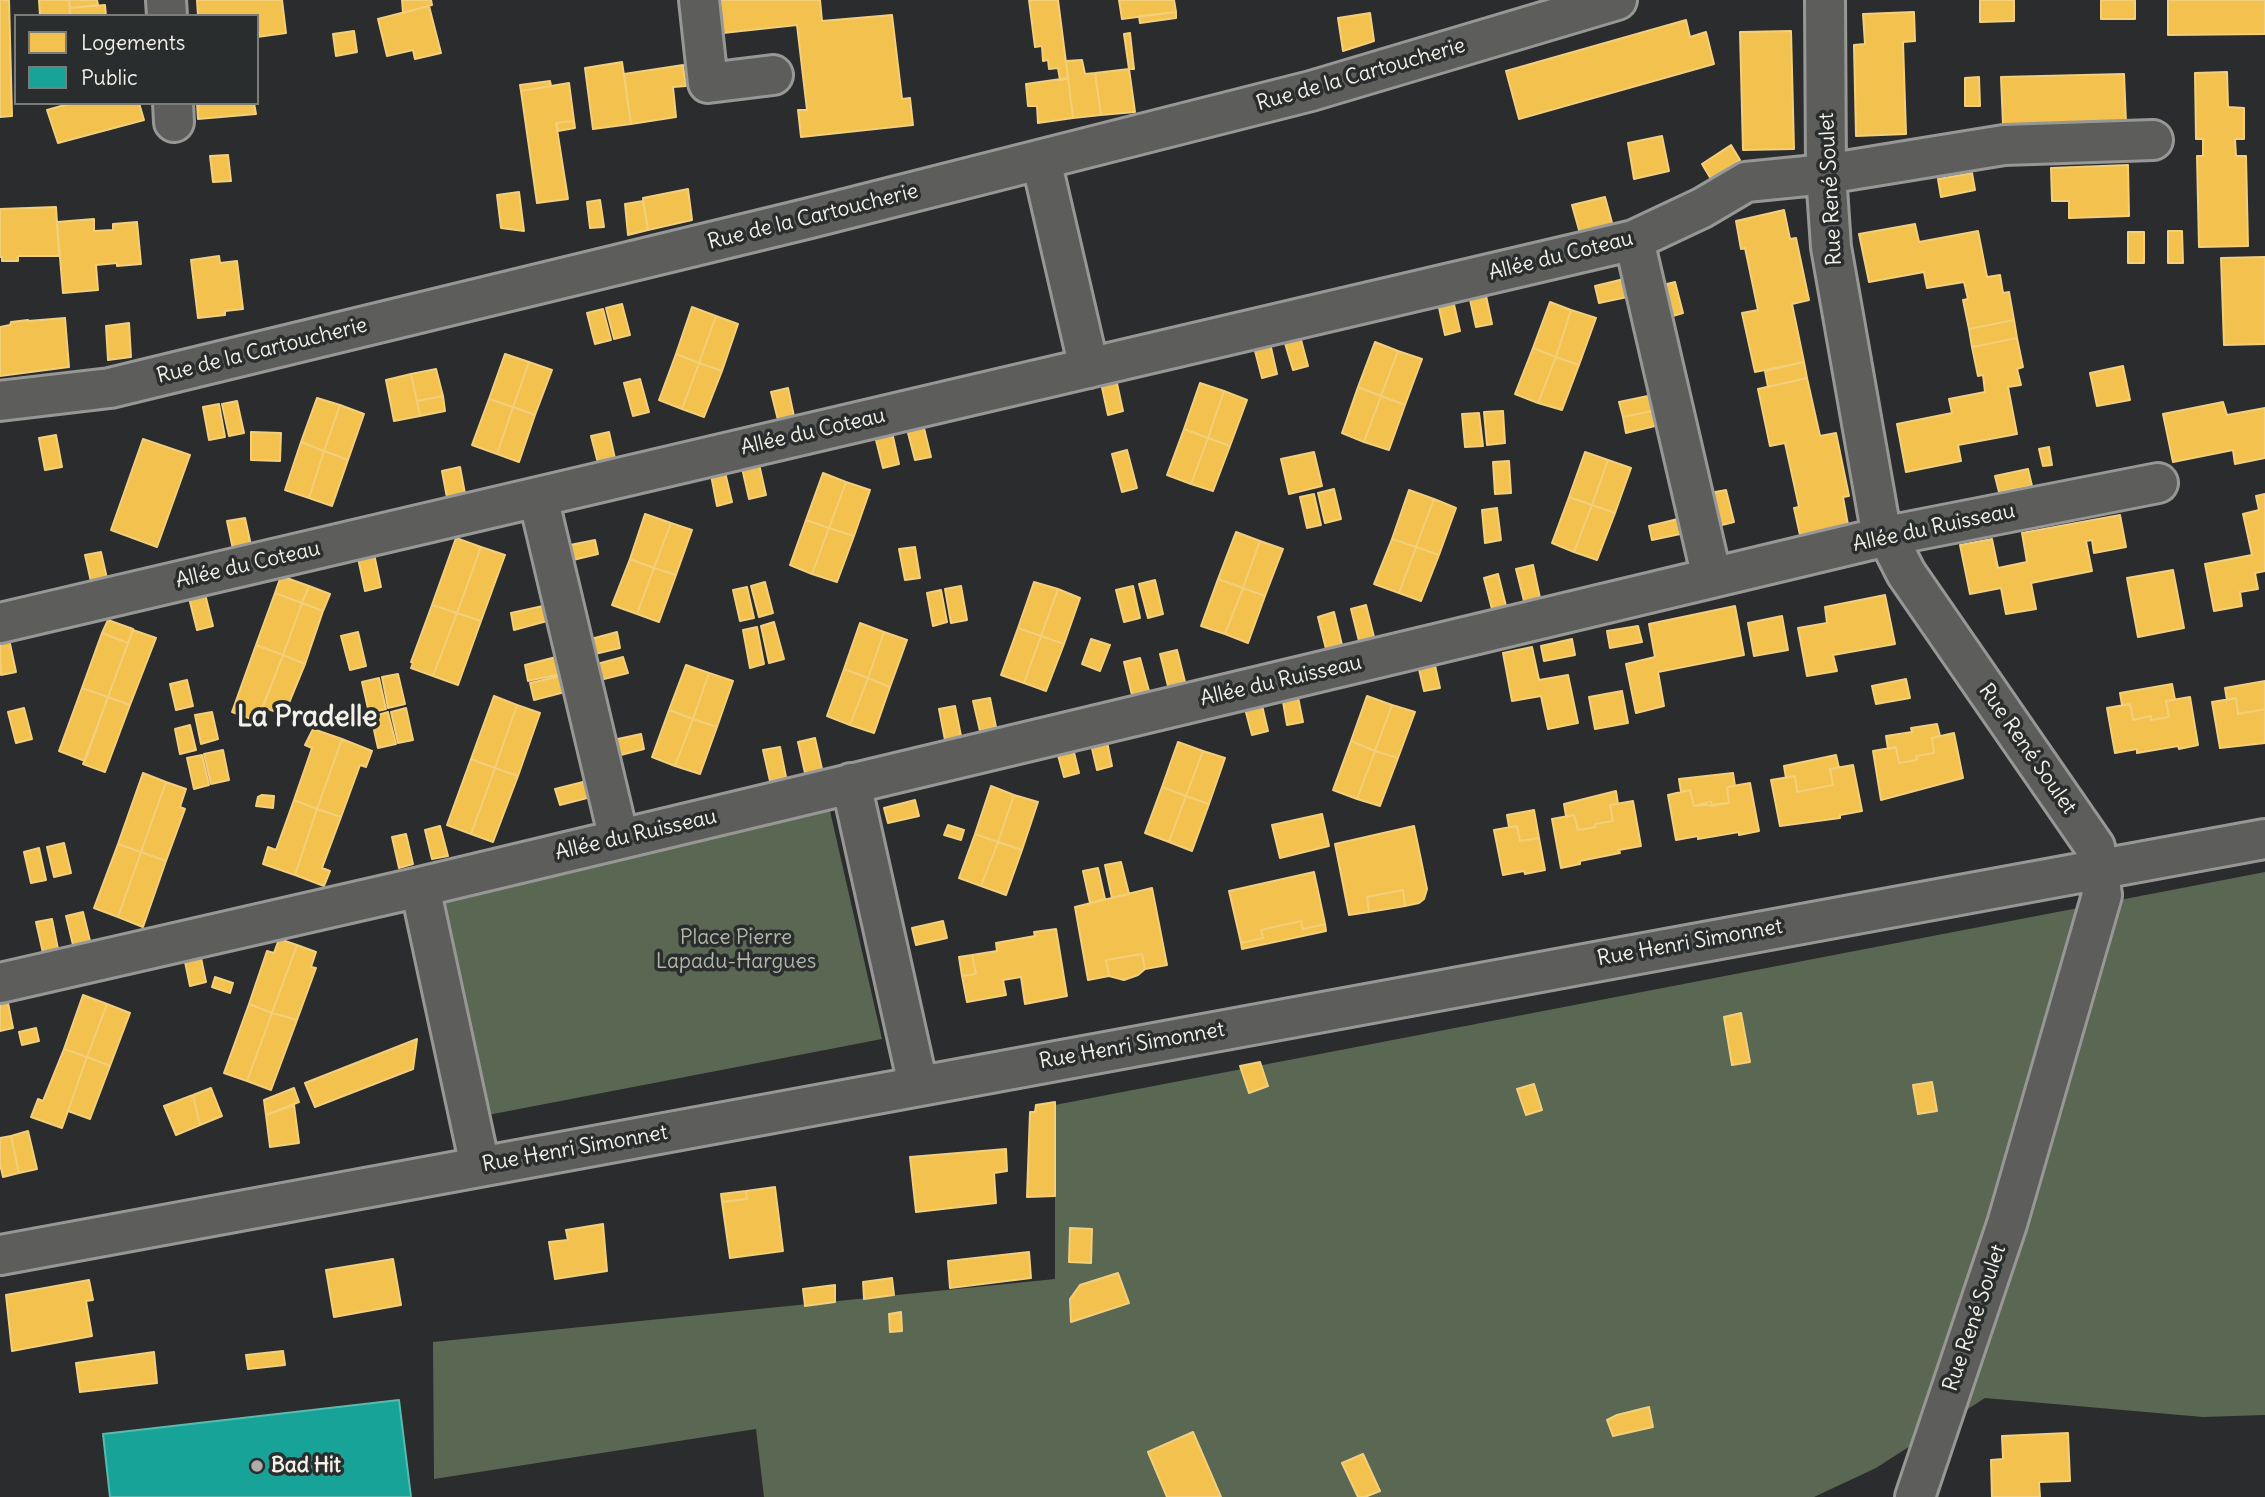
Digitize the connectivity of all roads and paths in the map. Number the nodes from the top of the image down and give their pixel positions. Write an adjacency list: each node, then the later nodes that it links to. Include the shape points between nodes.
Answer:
1 (699, 0): 4 (street, via 708,83)
2 (1617, 0): 6 (street, Rue de la Cartoucherie, via 1347,82)
3 (1825, 0): 7 (street, Rue René Soulet)
4 (773, 75)
5 (2153, 140): 7 (street, Allée du Coteau, via 2004,145)
6 (1041, 160): 9 (street); 10 (street, Rue de la Cartoucherie, via 110,388)
7 (1826, 174): 8 (street, Allée du Coteau, via 1746,182); 13 (street, Rue René Soulet, via 1831,247 1879,520)
8 (1634, 240): 9 (street, Allée du Coteau); 14 (street)
9 (1089, 368): 12 (street, Allée du Coteau)
10 (0, 401)
11 (2158, 484): 13 (street, Allée du Ruisseau)
12 (538, 497): 15 (street, Allée du Coteau); 17 (street)
13 (1887, 536): 14 (street, Allée du Ruisseau); 19 (street, Rue René Soulet, via 1906,573 2095,847)
14 (1712, 578): 16 (street, Allée du Ruisseau)
15 (0, 623)
16 (851, 783): 17 (street, Allée du Ruisseau); 22 (street)
17 (619, 839): 20 (street, Allée du Ruisseau)
18 (2265, 839): 19 (street, Rue Henri Simonnet)
19 (2098, 868): 22 (street, Rue Henri Simonnet); 25 (street, Rue René Soulet, via 2102,895 2007,1224)
20 (420, 887): 21 (street, Allée du Ruisseau); 23 (street)
21 (0, 983)
22 (918, 1085): 23 (street, Rue Henri Simonnet)
23 (480, 1166): 24 (street, Rue Henri Simonnet)
24 (0, 1255)
25 (1915, 1497)

